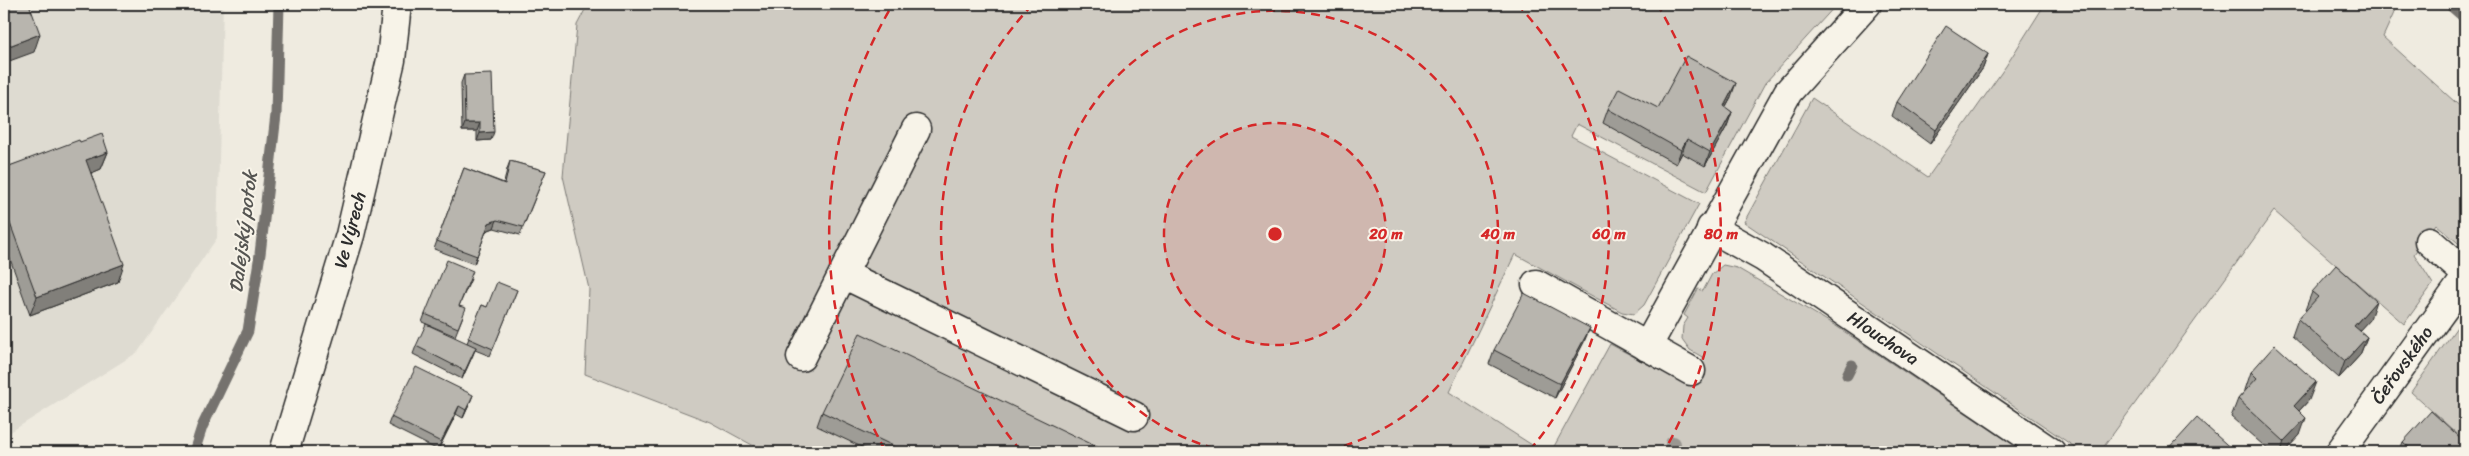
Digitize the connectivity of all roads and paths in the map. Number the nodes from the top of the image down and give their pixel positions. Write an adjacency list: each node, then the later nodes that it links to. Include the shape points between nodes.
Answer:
1 (397, 4): 14 (street, Ve Výrech, via 391,60 350,235)
2 (1867, 4): 4 (street, via 1788,92)
3 (916, 129): 7 (street)
4 (1711, 228): 10 (street); 15 (street, Hlouchova, via 1763,257)
5 (2429, 241): 6 (street)
6 (2465, 273)
7 (843, 274): 11 (street); 13 (street)
8 (2465, 279): 16 (street, Čeřovského)
9 (1536, 284): 10 (street)
10 (1646, 347): 12 (street)
11 (801, 357)
12 (1691, 371)
13 (1134, 416)
14 (284, 452)
15 (2052, 452)
16 (2340, 452)

